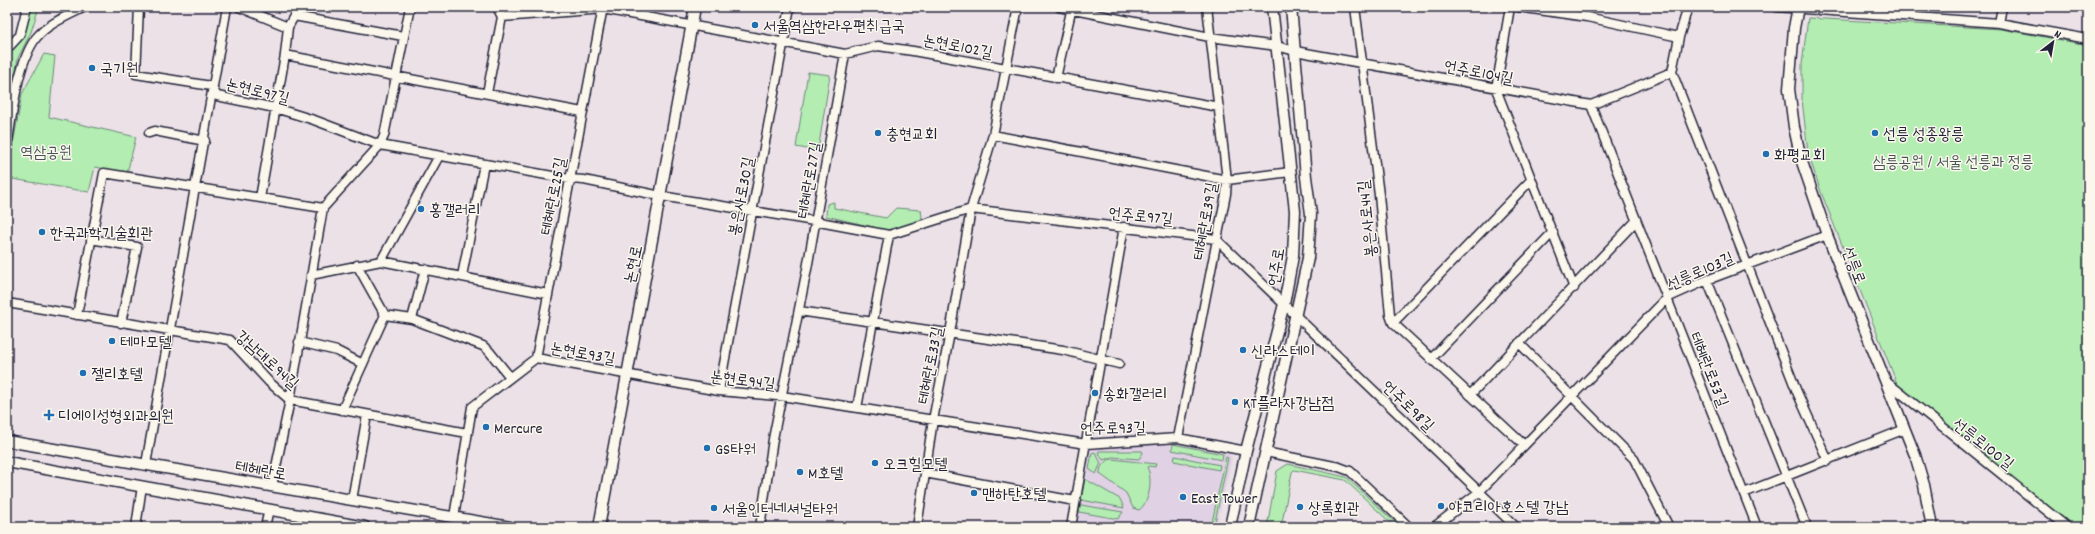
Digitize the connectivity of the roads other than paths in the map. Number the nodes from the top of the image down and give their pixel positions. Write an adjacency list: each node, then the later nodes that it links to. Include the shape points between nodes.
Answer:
1 (27, 7): 35 (street, via 20,35)
2 (85, 7): 58 (street, via 56,22 36,38 25,61 18,87)
3 (139, 7): 48 (street, 논현로97길, via 136,74 211,86)
4 (227, 7): 48 (street)
5 (239, 7): 30 (street)
6 (299, 7): 26 (street)
7 (410, 7): 31 (street)
8 (497, 7): 27 (street)
9 (695, 7): 29 (main road, 논현로)
10 (790, 7): 36 (street, 봉은사로30길)
11 (1018, 7): 43 (street, 테헤란로33길)
12 (1059, 7): 23 (street, 언주로104길)
13 (1207, 7): 32 (street, 테헤란로39길)
14 (1272, 7): 37 (main road, 언주로)
15 (1291, 7): 39 (main road, 언주로)
16 (1355, 7): 42 (street, 봉은사로44길)
17 (1510, 7): 47 (street)
18 (1518, 7): 33 (street, via 1587,17)
19 (1688, 7): 33 (street)
20 (1776, 7): 24 (street)
21 (2002, 7): 28 (street)
22 (603, 8): 25 (street, 논현로102길); 29 (street, 논현로102길); 53 (street, 테헤란로25길)
23 (1071, 8): 32 (street, 언주로104길); 46 (street)
24 (1798, 8): 28 (street); 75 (main road, 선릉로, via 1789,90 1801,159)
25 (526, 11): 27 (street, 논현로102길)
26 (294, 16): 30 (street); 31 (street)
27 (502, 17): 49 (street)
28 (1999, 23): 34 (street)
29 (691, 25): 36 (street, 논현로102길); 66 (main road, 논현로)
30 (288, 27): 41 (street)
31 (404, 36): 45 (street)
32 (1210, 37): 37 (street, 언주로104길); 51 (street, 테헤란로39길)
33 (1679, 37): 44 (street)
34 (2088, 39)
35 (11, 41): 38 (street)
36 (784, 42): 40 (street, 논현로102길); 70 (street, 봉은사로30길)
37 (1277, 46): 39 (street, 언주로104길); 61 (main road, 언주로)
38 (7, 49)
39 (1295, 51): 42 (street, 언주로104길); 93 (main road, 언주로, via 1311,214 1308,258)
40 (845, 54): 43 (street, 논현로102길, via 878,46); 71 (street, 테헤란로27길)
41 (285, 55): 45 (street); 52 (street)
42 (1361, 63): 47 (street, 언주로104길); 98 (street, 봉은사로44길, via 1380,208 1390,315)
43 (1006, 68): 46 (street, 논현로102길); 55 (street, 테헤란로33길)
44 (1672, 72): 50 (street); 81 (street)
45 (396, 77): 49 (street); 57 (street)
46 (1056, 78): 51 (street, 논현로102길)
47 (1496, 89): 50 (street, 언주로104길); 64 (street)
48 (213, 91): 52 (street, 논현로97길, via 217,96); 56 (street)
49 (487, 93): 53 (street)
50 (1591, 105): 72 (street, 테헤란로53길)
51 (1219, 107): 63 (street, 테헤란로39길)
52 (275, 108): 57 (street, 논현로97길); 67 (street)
53 (582, 112): 62 (street, 테헤란로25길)
54 (149, 133): 56 (street, via 155,131)
55 (992, 135): 63 (street); 69 (street, 테헤란로33길)
56 (205, 141): 65 (street)
57 (380, 145): 59 (street, 논현로97길); 68 (street)
58 (7, 147)
59 (439, 156): 60 (street, 논현로97길); 79 (street)
60 (484, 164): 62 (street, 논현로97길); 84 (street)
61 (1290, 172): 63 (street); 90 (main road, 언주로, via 1295,211 1293,256)
62 (569, 179): 66 (street, 논현로97길); 87 (street, 테헤란로25길)
63 (1227, 180): 78 (street, 테헤란로39길)
64 (1531, 180): 74 (street); 98 (street)
65 (196, 189): 67 (street); 77 (street, via 104,173); 99 (street)
66 (661, 196): 70 (street, 논현로97길); 108 (main road, 논현로)
67 (260, 198): 68 (street)
68 (323, 208): 83 (street)
69 (971, 208): 73 (street, 언주로97길); 76 (street); 100 (street, 테헤란로33길)
70 (751, 211): 71 (street, 논현로97길); 111 (street, 봉은사로30길)
71 (814, 221): 76 (street, 논현로97길); 91 (street, 테헤란로27길)
72 (1636, 221): 86 (street); 88 (street, 테헤란로53길)
73 (1124, 227): 78 (street, 언주로97길); 104 (street)
74 (1553, 232): 86 (street); 105 (street)
75 (1827, 234): 81 (street, 선릉로103길); 110 (main road, 선릉로)
76 (889, 235): 96 (street)
77 (91, 239): 92 (street); 97 (street, via 137,247)
78 (1216, 239): 90 (street); 122 (street, 테헤란로39길)
79 (381, 261): 80 (street); 82 (street)
80 (357, 265): 83 (street); 94 (street)
81 (1747, 265): 85 (street, 선릉로103길); 128 (street, via 1797,392)
82 (425, 269): 84 (street); 95 (street)
83 (311, 275): 101 (street)
84 (462, 276): 87 (street)
85 (1707, 280): 88 (street, 선릉로103길); 132 (street)
86 (1574, 288): 102 (street)
87 (548, 294): 103 (street, 테헤란로25길)
88 (1667, 298): 113 (street, 선릉로103길); 136 (street, 테헤란로53길)
89 (7, 303): 92 (street, 강남대로94길)
90 (1284, 304): 93 (street, 언주로98길); 126 (main road, 언주로)
91 (799, 311): 96 (street); 114 (street, 테헤란로27길)
92 (76, 315): 97 (street, 강남대로94길)
93 (1297, 315): 127 (main road, 언주로); 135 (street, 언주로98길)
94 (385, 316): 95 (street); 106 (street)
95 (412, 319): 109 (street, via 483,346)
96 (872, 321): 100 (street); 116 (street)
97 (121, 322): 99 (street, 강남대로94길)
98 (1393, 323): 105 (street)
99 (170, 331): 115 (street, 강남대로94길, via 230,340 269,382); 130 (street)
100 (950, 334): 104 (street, via 1063,350); 119 (street, 테헤란로33길)
101 (299, 342): 106 (street, via 337,350); 115 (street)
102 (1519, 343): 112 (street); 113 (street)
103 (536, 358): 108 (street, 논현로93길); 109 (street)
104 (1100, 358): 107 (street); 124 (street)
105 (1431, 359): 112 (street)
106 (363, 364): 117 (street)
107 (1119, 364)
108 (626, 374): 111 (street, 논현로94길); 145 (main road, 논현로)
109 (510, 377): 121 (street, via 472,407)
110 (1884, 380): 120 (main road, 선릉로); 158 (street, 선릉로100길)
111 (719, 391): 114 (street, 논현로94길)
112 (1470, 394): 125 (street)
113 (1571, 396): 125 (street, 선릉로103길); 154 (street, via 1634,459)
114 (781, 398): 116 (street, 논현로94길); 146 (street, 테헤란로27길)
115 (290, 400): 117 (street, 강남대로94길); 134 (street)
116 (857, 408): 119 (street, 논현로94길)
117 (342, 410): 118 (street, 강남대로94길)
118 (367, 414): 121 (street, 강남대로94길); 137 (street)
119 (933, 420): 124 (street, 언주로93길); 131 (street, 테헤란로33길)
120 (1905, 429): 128 (street); 157 (main road, 선릉로, via 1924,485)
121 (467, 433): 140 (street)
122 (1178, 438): 124 (street, 언주로93길); 126 (street, 언주로93길)
123 (7, 441): 130 (main road, 테헤란로)
124 (1086, 444): 138 (street)
125 (1524, 445): 135 (street, 선릉로103길)
126 (1246, 450): 149 (main road, 언주로)
127 (1265, 452): 150 (main road, 언주로); 151 (street, via 1350,471)
128 (1828, 461): 132 (street)
129 (7, 462): 133 (main road)
130 (146, 464): 134 (main road, 테헤란로)
131 (925, 473): 138 (street); 147 (street, 테헤란로33길)
132 (1786, 477): 136 (street); 156 (street)
133 (142, 486): 139 (main road); 141 (street)
134 (272, 486): 137 (main road, 테헤란로)
135 (1479, 492): 152 (street, 선릉로103길); 153 (street, 언주로98길)
136 (1744, 494): 155 (street, 테헤란로53길)
137 (352, 500): 140 (main road, 테헤란로)
138 (1075, 501): 148 (street)
139 (268, 509): 142 (street); 143 (main road)
140 (454, 517): 144 (main road, 테헤란로)
141 (136, 527)
142 (265, 527)
143 (365, 527)
144 (510, 527)
145 (599, 527)
146 (760, 527)
147 (917, 527)
148 (1071, 527)
149 (1230, 527)
150 (1249, 527)
151 (1409, 527)
152 (1434, 527)
153 (1516, 527)
154 (1669, 527)
155 (1757, 527)
156 (1807, 527)
157 (1932, 527)
158 (2067, 527)

